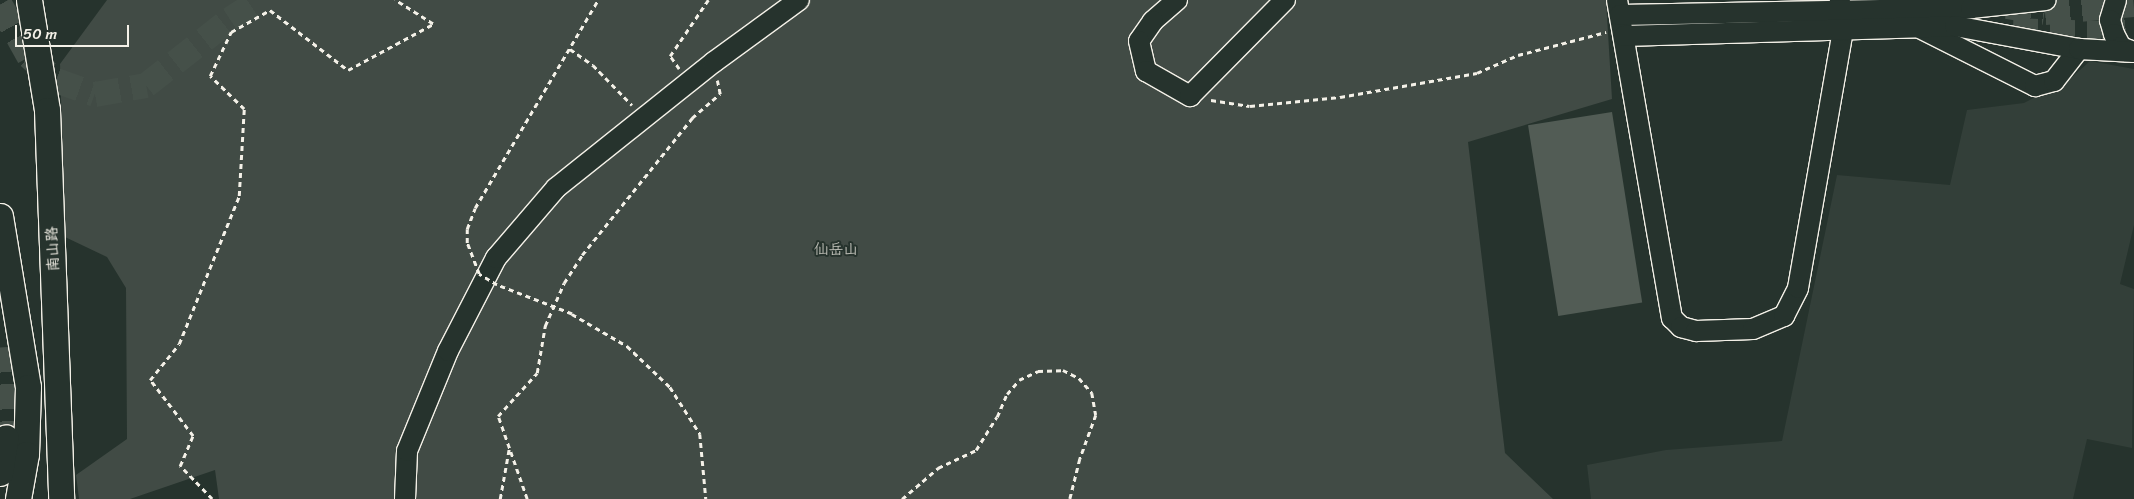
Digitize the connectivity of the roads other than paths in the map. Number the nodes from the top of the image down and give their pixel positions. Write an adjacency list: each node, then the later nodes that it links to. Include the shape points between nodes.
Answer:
1 (29, 0): 16 (main road, 南山路, via 47,110 58,359)
2 (799, 0): 18 (street, via 714,62 556,188 496,258 448,351 407,451)
3 (1177, 0): 4 (street, via 1154,21 1139,41 1146,71 1190,96)
4 (1285, 0)
5 (2046, 0): 7 (street, via 1971,8)
6 (2116, 0): 12 (street, via 2110,20 2114,34 2121,47)
7 (1841, 4): 8 (street); 10 (street)
8 (1621, 20): 10 (street); 10 (street, via 1672,318 1681,327 1696,331 1753,329 1784,316 1798,288)
9 (1918, 27): 10 (street); 11 (street, via 1955,26); 11 (street, via 2036,86 2054,81)
10 (1843, 31)
11 (2078, 49): 12 (street)
12 (2134, 52)
13 (0, 216): 17 (main road, via 28,387 26,454)
14 (6, 436): 15 (main road)
15 (0, 473)
16 (58, 492)
17 (18, 499)
18 (406, 499)

